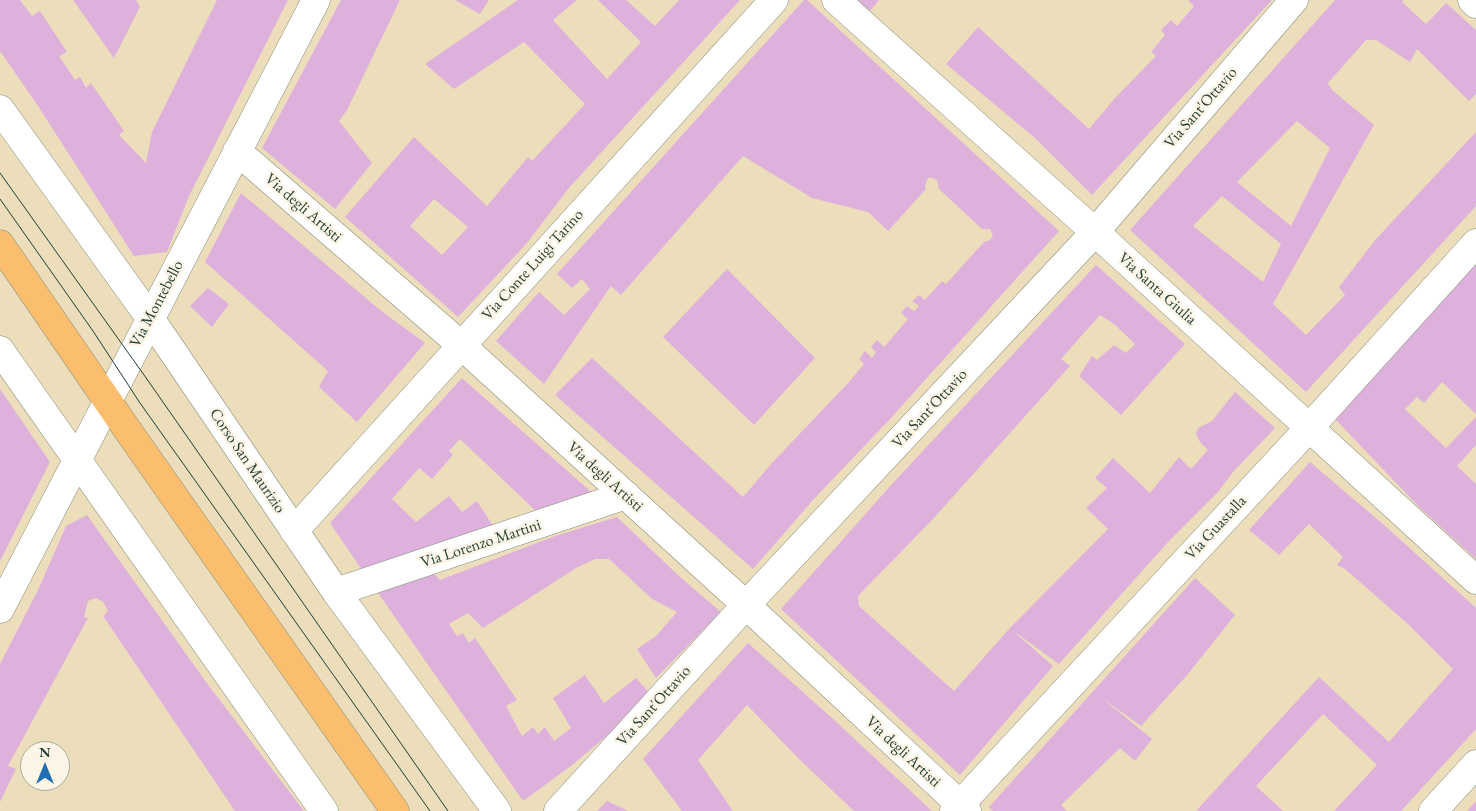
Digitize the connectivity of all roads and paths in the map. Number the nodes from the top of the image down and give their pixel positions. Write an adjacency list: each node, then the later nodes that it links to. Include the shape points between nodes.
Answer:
1 (316, 0): 8 (street, Via Montebello)
2 (774, 0): 13 (street, Via Conte Luigi Tarino)
3 (836, 0): 9 (street, Via Santa Giulia)
4 (1294, 0): 9 (street, Via Sant'Ottavio)
5 (1472, 0): 6 (street)
6 (1476, 4)
7 (0, 110): 12 (street, Corso San Maurizio)
8 (237, 152): 12 (street, Via Montebello); 13 (street, Via degli Artisti)
9 (1095, 232): 16 (street, Via Santa Giulia); 22 (street, Via Sant'Ottavio)
10 (0, 244): 15 (main road)
11 (1476, 244): 16 (street, Via Guastalla)
12 (150, 318): 15 (street, Via Montebello); 19 (street, Corso San Maurizio)
13 (460, 345): 18 (street, Via degli Artisti); 19 (street, Via Conte Luigi Tarino)
14 (0, 350): 17 (street)
15 (107, 400): 17 (street, Via Montebello); 27 (main road)
16 (1309, 428): 20 (street, Via Santa Giulia); 25 (street, Via Guastalla)
17 (78, 460): 23 (street, Via Montebello); 26 (street)
18 (626, 496): 21 (street, Via Lorenzo Martini); 22 (street, Via degli Artisti)
19 (294, 531): 21 (street, Corso San Maurizio)
20 (1476, 580)
21 (336, 592): 28 (street, Corso San Maurizio)
22 (746, 605): 25 (street, Via degli Artisti); 29 (street, Via Sant'Ottavio)
23 (0, 610)
24 (1476, 764): 30 (street)
25 (960, 809)
26 (324, 811)
27 (395, 811)
28 (497, 811)
29 (558, 811)
30 (1433, 811)

